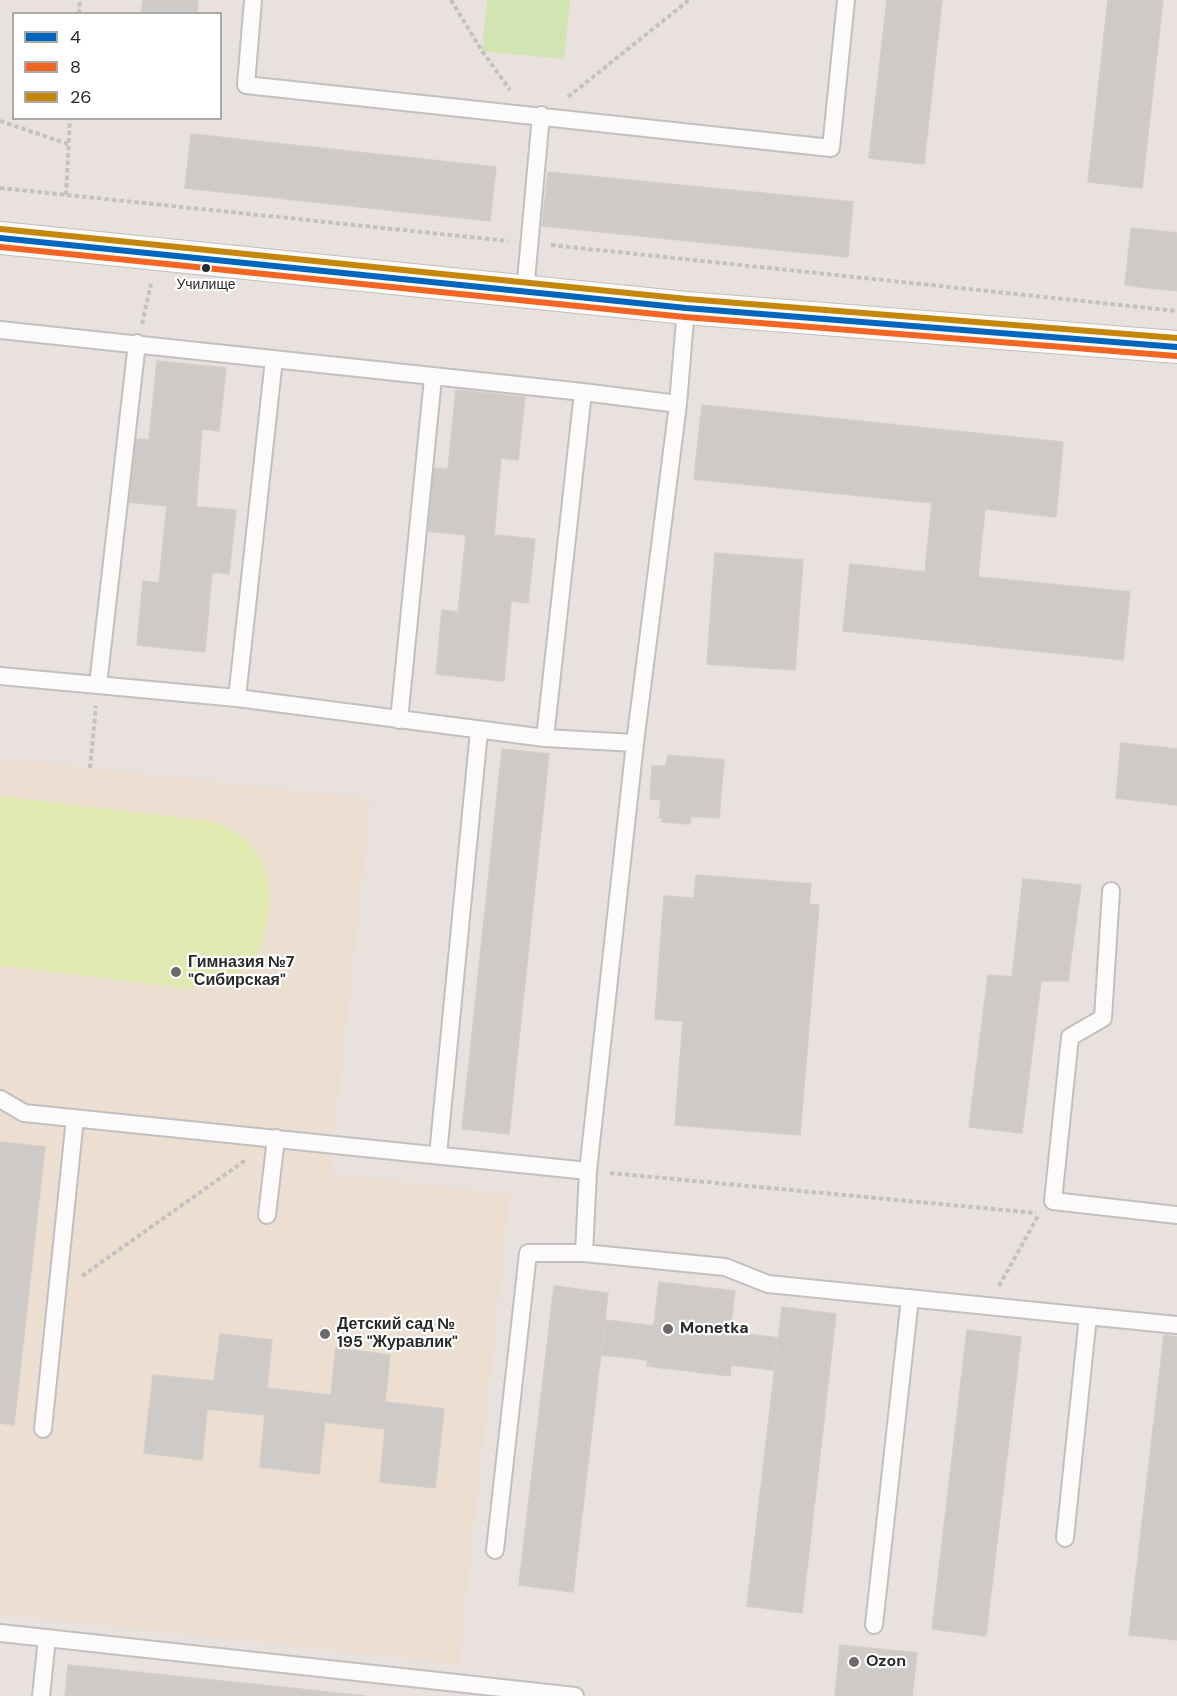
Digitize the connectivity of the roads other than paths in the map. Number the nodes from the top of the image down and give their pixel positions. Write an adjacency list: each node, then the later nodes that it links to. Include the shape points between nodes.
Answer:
1 (252, 0): 3 (lane, via 246,86)
2 (846, 0): 3 (lane, via 831,148)
3 (534, 115): 5 (lane)
4 (0, 238): 5 (street)
5 (525, 292): 6 (street)
6 (686, 308): 9 (street); 13 (lane)
7 (0, 330): 8 (lane)
8 (137, 343): 10 (lane); 15 (lane)
9 (1177, 347)
10 (274, 359): 11 (lane); 16 (lane)
11 (433, 378): 12 (lane); 17 (lane)
12 (583, 392): 13 (lane); 19 (lane)
13 (678, 404): 20 (lane)
14 (0, 676): 15 (lane)
15 (98, 685): 16 (lane)
16 (237, 698): 17 (lane)
17 (399, 720): 18 (lane)
18 (479, 731): 19 (lane); 25 (lane)
19 (546, 738): 20 (lane)
20 (635, 743): 26 (lane)
21 (1111, 891): 28 (lane, via 1103,1018 1070,1037 1053,1201)
22 (0, 1099): 23 (lane, via 24,1113)
23 (75, 1118): 24 (lane); 33 (lane)
24 (276, 1138): 25 (lane); 27 (lane)
25 (438, 1155): 26 (lane)
26 (588, 1171): 29 (lane)
27 (267, 1215)
28 (1177, 1215)
29 (584, 1253): 30 (lane, via 725,1267 768,1284); 35 (lane, via 528,1253)
30 (910, 1298): 31 (lane); 36 (lane)
31 (1088, 1316): 32 (lane); 34 (lane)
32 (1177, 1325)
33 (44, 1429)
34 (1065, 1538)
35 (495, 1550)
36 (874, 1625)
37 (0, 1633): 38 (lane)
38 (47, 1638): 39 (lane); 40 (lane)
39 (41, 1696)
40 (575, 1696)

